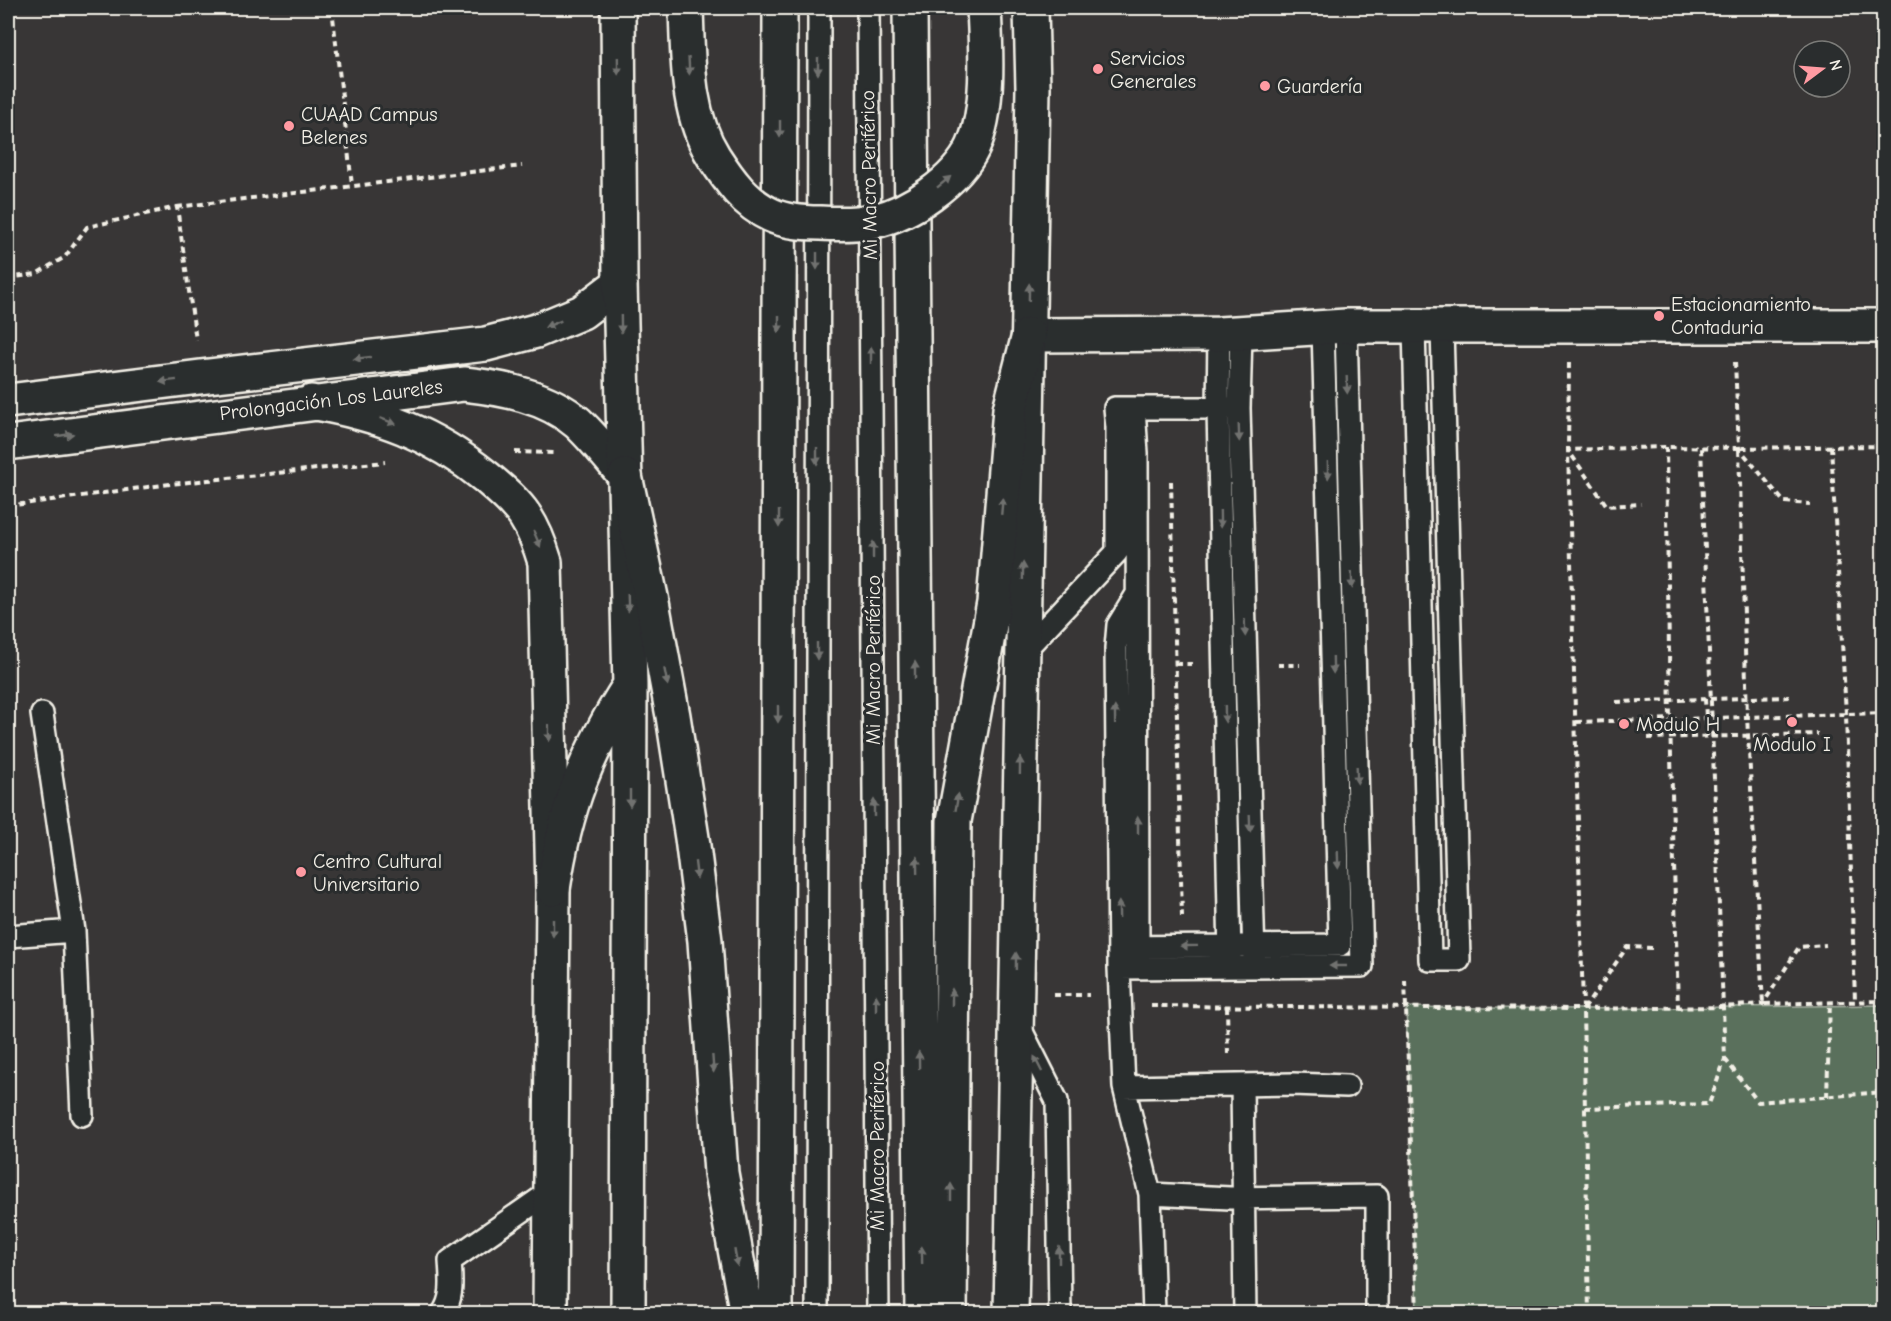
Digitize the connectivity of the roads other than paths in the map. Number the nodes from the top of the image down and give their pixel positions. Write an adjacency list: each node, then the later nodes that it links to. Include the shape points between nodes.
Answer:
1 (618, 8): 9 (main road, one-way to 9)
2 (686, 8): 7 (main road, one-way to 7, bridge, via 694,105 701,131 732,182 742,195 771,215 789,221 842,224 876,220 899,212 942,185 973,147 980,127 985,76)
3 (780, 8): 47 (main road, one-way to 47)
4 (819, 8): 48 (lane, one-way to 48)
5 (868, 8): 49 (lane, Mi Macro Periférico, one-way to 5)
6 (910, 8): 50 (main road, one-way to 6)
7 (984, 8)
8 (1031, 8): 14 (main road, one-way to 8)
9 (620, 283): 15 (main road, Prolongación Los Laureles, one-way to 15, via 582,312 536,331 486,344); 22 (main road, one-way to 22)
10 (1884, 326): 12 (main road)
11 (1335, 327): 12 (main road); 13 (main road); 30 (lane, one-way to 30, via 1333,666 1340,945); 34 (lane, one-way to 34, via 1362,966)
12 (1428, 327): 12 (lane, via 1430,960 1459,960)
13 (1230, 334): 14 (main road); 20 (lane)
14 (1029, 335): 23 (main road, one-way to 14); 51 (main road, one-way to 14, via 954,821 994,603 1010,409)
15 (429, 350): 16 (main road); 17 (main road, Prolongación Los Laureles, one-way to 17)
16 (434, 387): 18 (main road, Prolongación Los Laureles); 22 (main road, Prolongación Los Laureles, via 494,387 553,407 576,422)
17 (8, 401)
18 (311, 402): 21 (main road, Prolongación Los Laureles, one-way to 18); 26 (main road, one-way to 26, via 381,418 415,431 457,455 500,489 524,514 537,536 545,562)
19 (1125, 408): 20 (lane); 23 (lane, via 1117,427 1117,552); 31 (lane, one-way to 19, via 1116,648 1118,625 1137,594 1137,453)
20 (1228, 408): 29 (lane, one-way to 29, via 1224,664); 30 (lane, one-way to 30, via 1246,665)
21 (8, 443)
22 (625, 476): 24 (main road, one-way to 24); 46 (main road, one-way to 46, via 671,705 692,838 705,941 721,1173)
23 (1022, 653): 35 (main road, one-way to 23)
24 (630, 685): 26 (main road, via 578,781 558,852); 45 (main road, one-way to 45)
25 (42, 714): 27 (lane)
26 (553, 889): 40 (main road, one-way to 40)
27 (74, 931): 28 (lane); 39 (lane)
28 (8, 936)
29 (1230, 945): 30 (lane); 32 (lane, one-way to 32); 33 (lane)
30 (1254, 946): 34 (lane)
31 (1129, 957): 32 (lane); 38 (lane, via 1120,1005)
32 (1183, 957): 33 (lane)
33 (1230, 967): 34 (lane)
34 (1254, 967)
35 (1016, 1019): 52 (main road); 53 (lane, one-way to 35, via 1057,1101)
36 (1242, 1085): 37 (lane); 38 (lane); 42 (lane)
37 (1347, 1086)
38 (1124, 1087): 41 (lane)
39 (82, 1114)
40 (551, 1191): 43 (lane, via 450,1261 452,1287); 44 (main road)
41 (1150, 1194): 42 (lane); 54 (lane)
42 (1244, 1197): 55 (lane); 56 (lane, via 1377,1196)
43 (442, 1314)
44 (550, 1314)
45 (628, 1314)
46 (747, 1314)
47 (776, 1314)
48 (817, 1314)
49 (878, 1314)
50 (922, 1314)
51 (950, 1314)
52 (1011, 1314)
53 (1060, 1314)
54 (1154, 1314)
55 (1245, 1314)
56 (1377, 1314)

